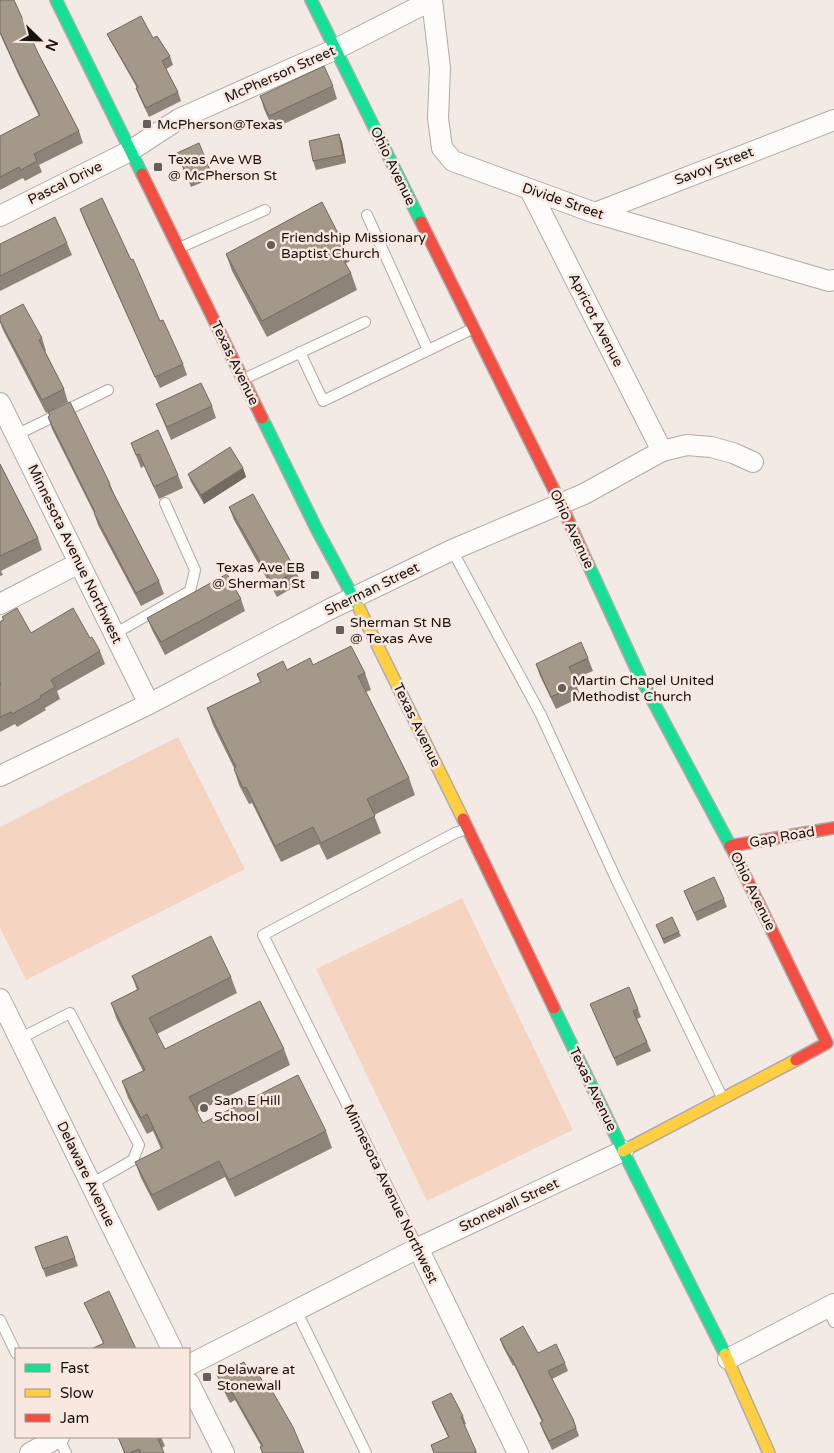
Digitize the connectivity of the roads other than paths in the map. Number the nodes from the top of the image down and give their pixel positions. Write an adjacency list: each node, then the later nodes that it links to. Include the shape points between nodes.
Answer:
1 (56, 0): 6 (street, Texas Avenue)
2 (311, 0): 4 (street, Ohio Avenue)
3 (432, 0): 4 (street, McPherson Street); 7 (street, Divide Street, via 440,68 438,118 442,148 453,161)
4 (336, 49): 6 (street, McPherson Street, via 179,119); 15 (street, Ohio Avenue)
5 (834, 120): 9 (street, Savoy Street)
6 (130, 151): 11 (street, Pascal Drive); 12 (street, Texas Avenue)
7 (530, 190): 9 (street, Divide Street); 22 (street, Apricot Avenue)
8 (265, 210): 12 (lane)
9 (595, 213): 13 (street, Divide Street)
10 (367, 215): 16 (lane)
11 (0, 216)
12 (179, 248): 18 (street, Texas Avenue)
13 (834, 280)
14 (365, 322): 17 (lane)
15 (473, 328): 16 (lane); 25 (street, Ohio Avenue)
16 (428, 350): 17 (lane, via 323,401)
17 (300, 352): 18 (lane)
18 (243, 379): 28 (street, Texas Avenue)
19 (108, 390): 21 (lane)
20 (0, 403): 21 (street, Minnesota Avenue Northwest)
21 (16, 435): 27 (street, Minnesota Avenue Northwest)
22 (662, 451): 23 (street, Sherman Street, via 687,445 711,447); 25 (street, Sherman Street)
23 (754, 462)
24 (165, 504): 30 (lane, via 195,570 190,591)
25 (561, 504): 26 (street, Sherman Street); 35 (street, Ohio Avenue, via 640,677)
26 (452, 550): 28 (street, Sherman Street); 39 (lane, via 541,715 617,881)
27 (79, 563): 29 (street); 30 (street, Minnesota Avenue Northwest)
28 (354, 598): 31 (street, Sherman Street); 34 (street, Texas Avenue)
29 (0, 604)
30 (114, 634): 31 (street, Minnesota Avenue Northwest)
31 (149, 704): 32 (street, Sherman Street)
32 (0, 776)
33 (834, 828): 35 (street, Gap Road)
34 (468, 829): 40 (street, Texas Avenue); 42 (lane, Minnesota Avenue Northwest, via 263,935)
35 (730, 846): 38 (street, Ohio Avenue)
36 (0, 999): 37 (street, Delaware Avenue)
37 (19, 1039): 41 (street, Delaware Avenue); 41 (lane, via 70,1012 139,1145 133,1160)
38 (831, 1050): 39 (street, Stonewall Street)
39 (723, 1098): 40 (street, Stonewall Street)
40 (623, 1151): 42 (street, Stonewall Street); 48 (street, Texas Avenue)
41 (91, 1184): 46 (street, Delaware Avenue)
42 (418, 1248): 43 (street, Stonewall Street); 57 (street, Minnesota Avenue Northwest)
43 (296, 1310): 49 (street, Stonewall Street); 56 (lane)
44 (832, 1311): 48 (street)
45 (0, 1320): 47 (lane)
46 (172, 1348)
47 (15, 1351)
48 (728, 1359): 58 (street, Texas Avenue)
49 (190, 1364)
50 (190, 1385): 55 (street)
51 (56, 1438): 53 (street)
52 (58, 1438): 54 (lane)
53 (30, 1453)
54 (66, 1453)
55 (224, 1453)
56 (366, 1453)
57 (518, 1453)
58 (769, 1453)

